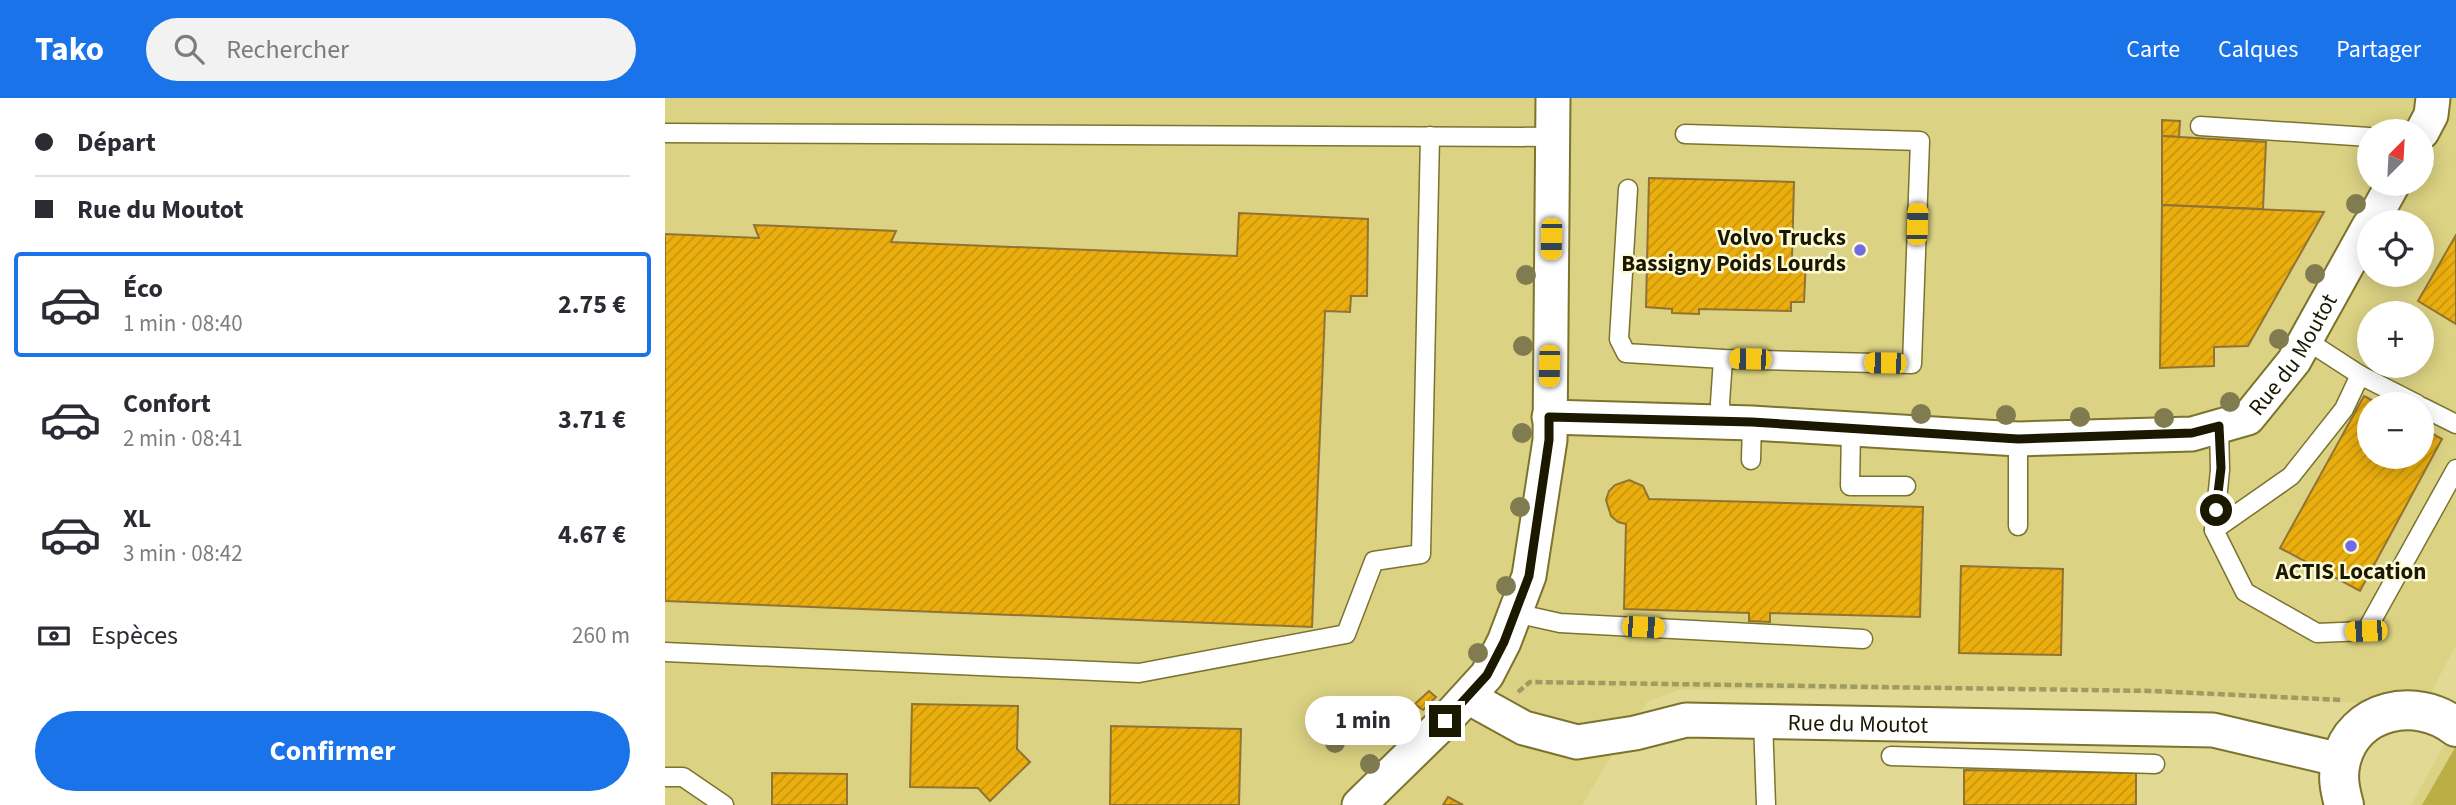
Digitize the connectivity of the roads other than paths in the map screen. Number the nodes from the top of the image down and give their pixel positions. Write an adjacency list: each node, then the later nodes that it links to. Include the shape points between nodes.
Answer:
1 (1553, 98): 9 (street)
2 (2433, 98): 3 (street)
3 (2429, 119)
4 (2200, 126): 8 (lane)
5 (665, 132): 7 (lane)
6 (1685, 134): 13 (lane, via 1920,141 1912,364)
7 (1430, 136): 9 (lane); 32 (lane, via 1421,554 1374,561 1346,634 1139,673)
8 (2357, 136)
9 (1553, 137): 19 (street)
10 (1627, 189): 13 (lane, via 1619,339 1626,353)
11 (2357, 249): 12 (street, Rue du Moutot)
12 (2306, 340): 14 (lane); 22 (street, Rue du Moutot, via 2248,418)
13 (1723, 359): 20 (lane, via 1720,403)
14 (2357, 373)
15 (2359, 378): 29 (lane, via 2344,409 2291,476)
16 (2366, 378): 17 (lane)
17 (2393, 392)
18 (2434, 413): 21 (lane)
19 (1549, 417): 20 (street, Rue du Moutot); 30 (street, via 1529,576)
20 (1737, 422): 23 (street, Rue du Moutot); 25 (lane)
21 (2456, 424)
22 (2219, 426): 24 (street, Rue du Moutot, via 2192,433); 29 (lane, via 2221,468)
23 (1851, 428): 24 (street, Rue du Moutot); 27 (lane, via 1850,486)
24 (2018, 439): 28 (lane)
25 (1751, 460)
26 (2456, 468): 29 (lane, via 2366,631 2318,634 2245,592)
27 (1906, 486)
28 (2018, 526)
29 (2214, 530)
30 (1515, 613): 31 (lane, via 1560,623); 33 (street, via 1487,675)
31 (1863, 639)
32 (665, 652)
33 (1482, 704): 35 (street, Rue du Moutot, via 1524,728 1577,742 1686,720); 41 (street)
34 (2452, 711): 37 (main road, via 2394,711 2371,720 2352,738)
35 (1763, 721): 37 (street, Rue du Moutot, via 2213,730); 42 (lane)
36 (1891, 756): 38 (lane)
37 (2341, 760): 43 (main road, via 2339,783)
38 (2155, 764)
39 (665, 777): 40 (lane, via 683,777)
40 (724, 805)
41 (1359, 805)
42 (1766, 805)
43 (2344, 805)

